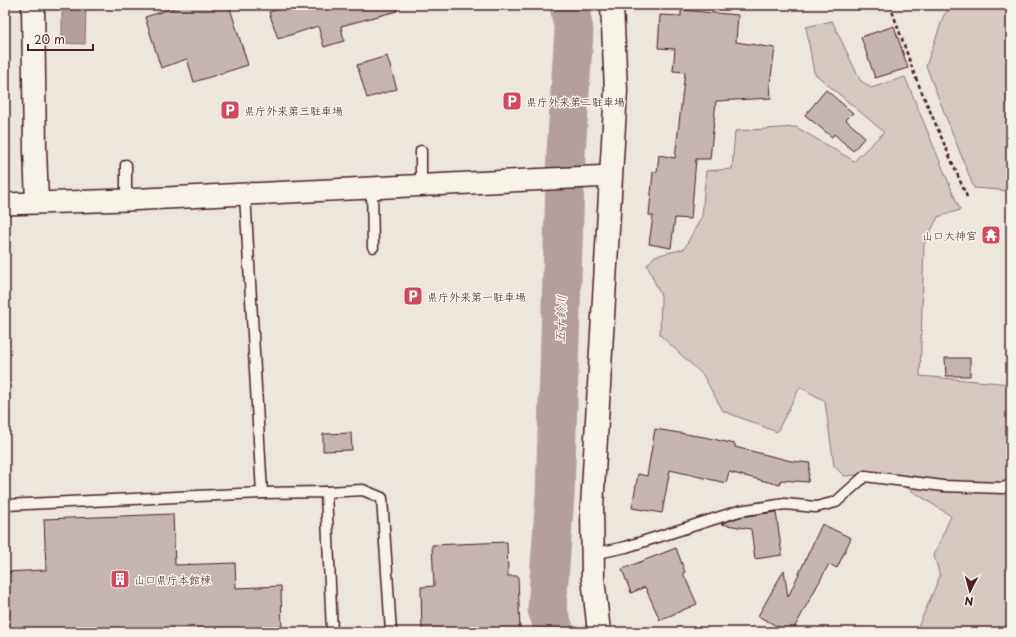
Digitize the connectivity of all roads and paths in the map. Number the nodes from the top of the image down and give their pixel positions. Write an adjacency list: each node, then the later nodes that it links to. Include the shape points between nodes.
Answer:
1 (33, 5): 12 (street)
2 (612, 5): 6 (street, via 616,90)
3 (890, 5): 10 (path, via 915,76)
4 (421, 151): 7 (lane)
5 (126, 165): 11 (lane)
6 (611, 176): 7 (street); 19 (street, via 592,506)
7 (421, 186): 8 (street)
8 (372, 187): 9 (street); 14 (lane)
9 (245, 194): 11 (street); 17 (lane)
10 (967, 197)
11 (126, 200): 12 (street)
12 (37, 202): 13 (street)
13 (5, 204)
14 (374, 247)
15 (1011, 485): 19 (lane, via 1003,488 943,486 866,476 836,502 823,506 785,504 739,511 626,547)
16 (326, 492): 17 (lane); 20 (lane); 21 (lane, via 363,490 382,498)
17 (262, 493): 18 (lane)
18 (5, 505)
19 (592, 554): 22 (street, via 592,578)
20 (332, 632)
21 (390, 632)
22 (599, 632)

